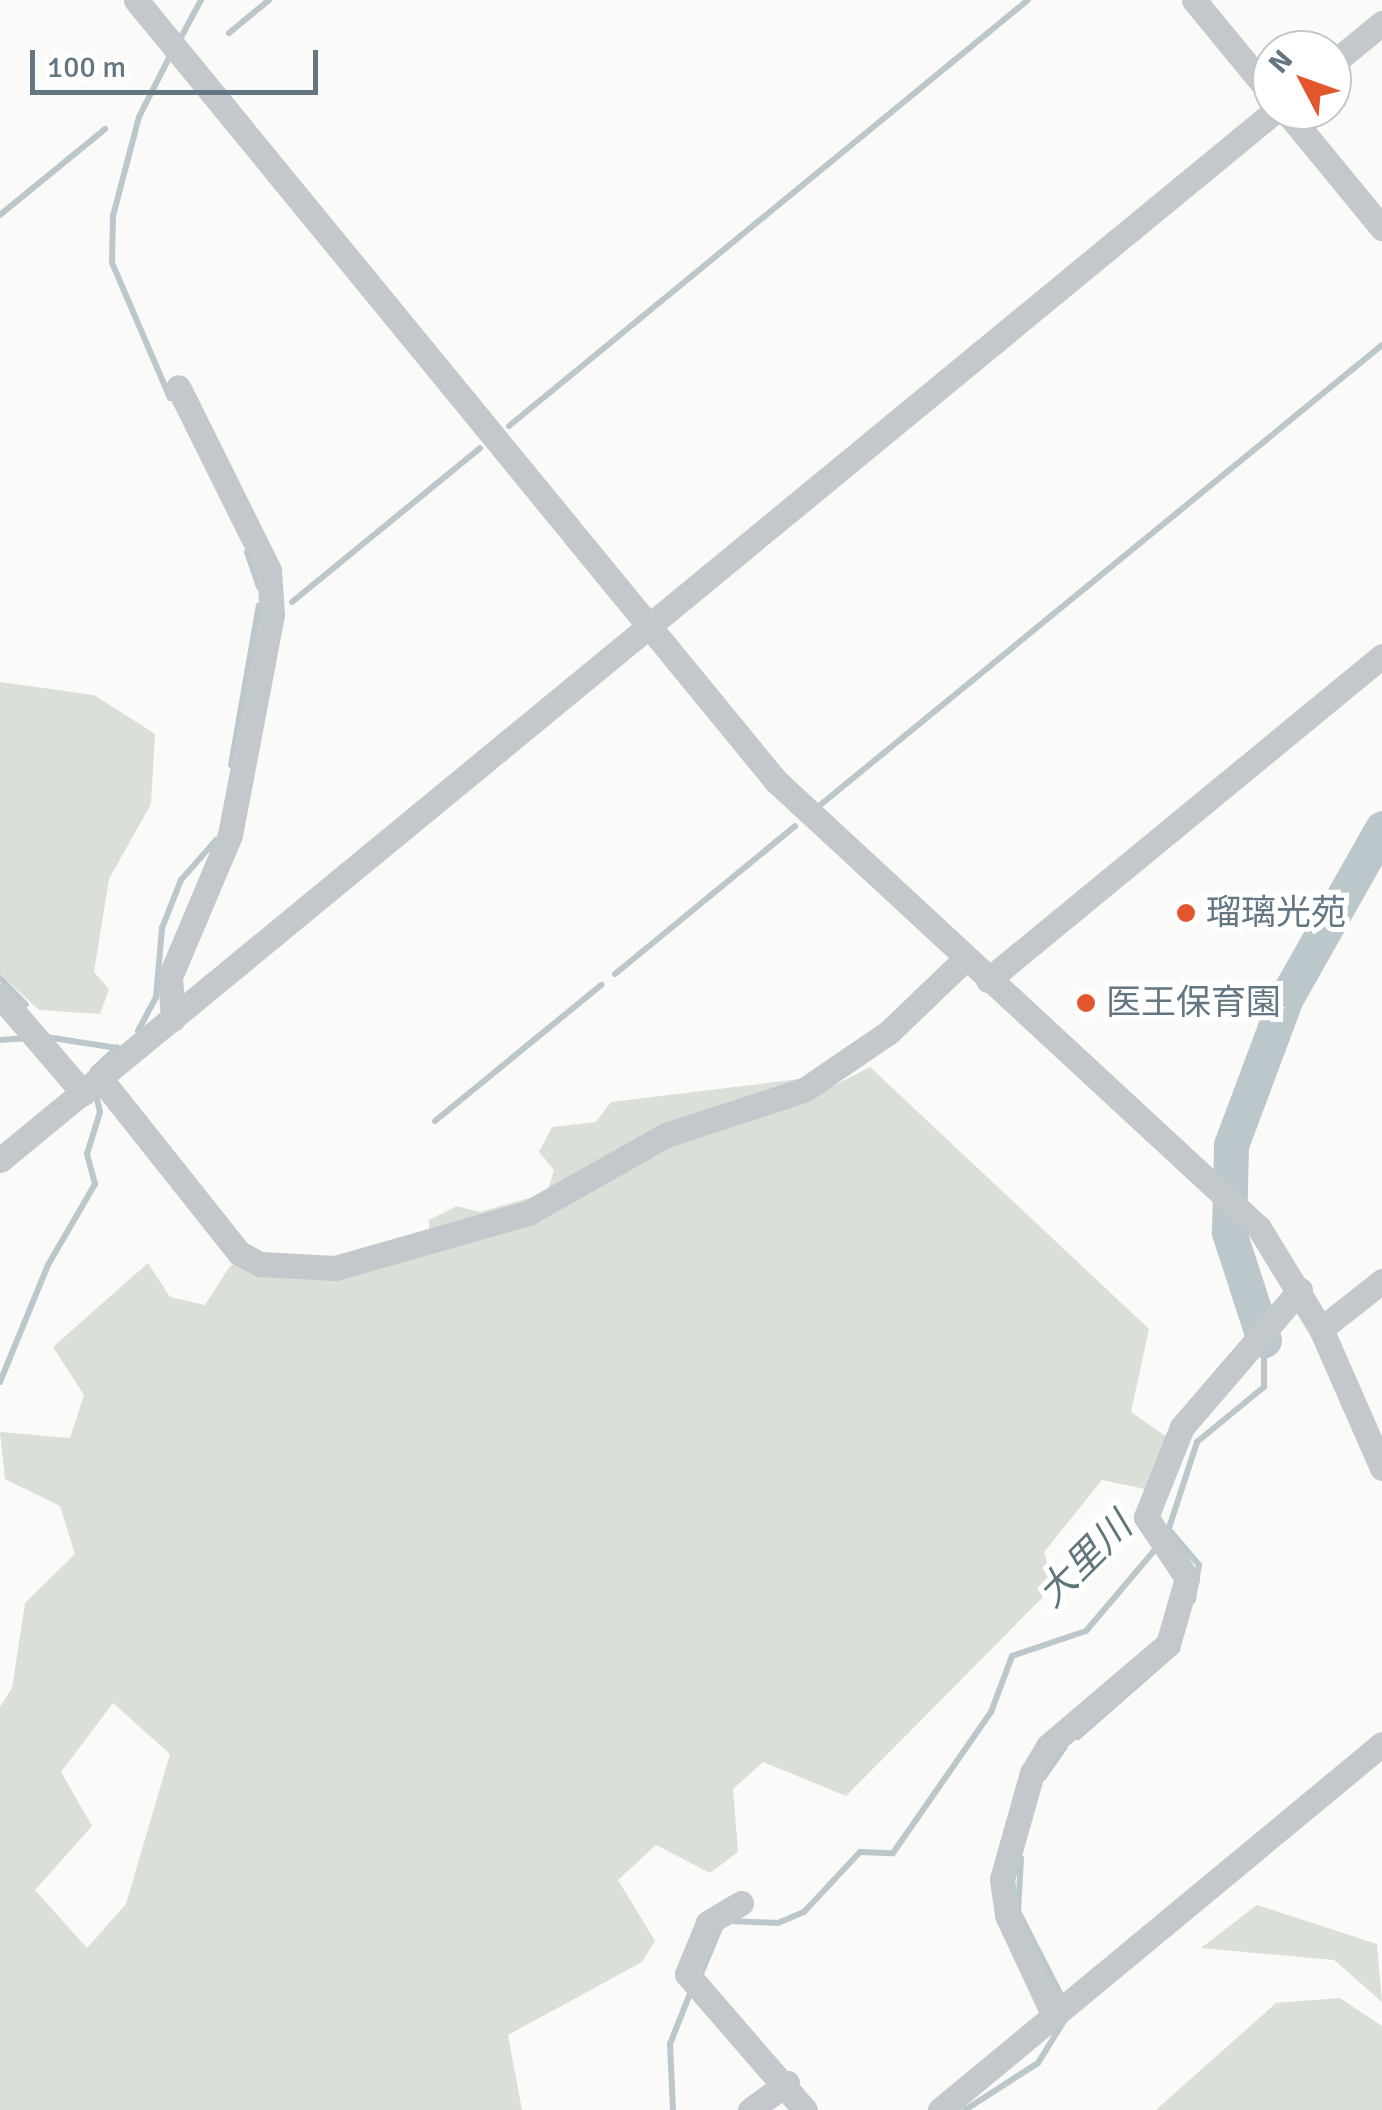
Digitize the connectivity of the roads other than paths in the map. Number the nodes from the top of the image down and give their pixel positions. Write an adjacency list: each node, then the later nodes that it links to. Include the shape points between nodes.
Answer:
1 (136, 0): 10 (street)
2 (1194, 0): 5 (street)
3 (1382, 23): 4 (street)
4 (1352, 48)
5 (1252, 71)
6 (1252, 130): 10 (street)
7 (1301, 130): 8 (street)
8 (1382, 228)
9 (178, 386): 15 (street, via 269,570 272,614 230,835 170,978)
10 (648, 630): 12 (street, via 776,781); 15 (street)
11 (1382, 656): 13 (street)
12 (964, 958): 13 (street); 16 (street, via 889,1032 804,1090 666,1136 511,1219 335,1268 260,1264 238,1253)
13 (988, 980): 19 (street, via 1240,1209)
14 (0, 996): 16 (street, via 36,1039)
15 (172, 1019): 16 (street)
16 (92, 1086): 17 (street)
17 (0, 1160)
18 (1382, 1280): 20 (street)
19 (1300, 1290): 20 (street); 24 (street, via 1182,1426 1146,1517 1187,1578 1168,1644 1048,1746 1002,1879 1007,1915)
20 (1320, 1329): 21 (street)
21 (1382, 1468)
22 (1382, 1744): 24 (street)
23 (741, 1902): 25 (street, via 708,1923 694,1980)
24 (1054, 2016): 28 (street)
25 (787, 2083): 26 (street); 27 (street)
26 (750, 2110)
27 (805, 2110)
28 (940, 2110)

